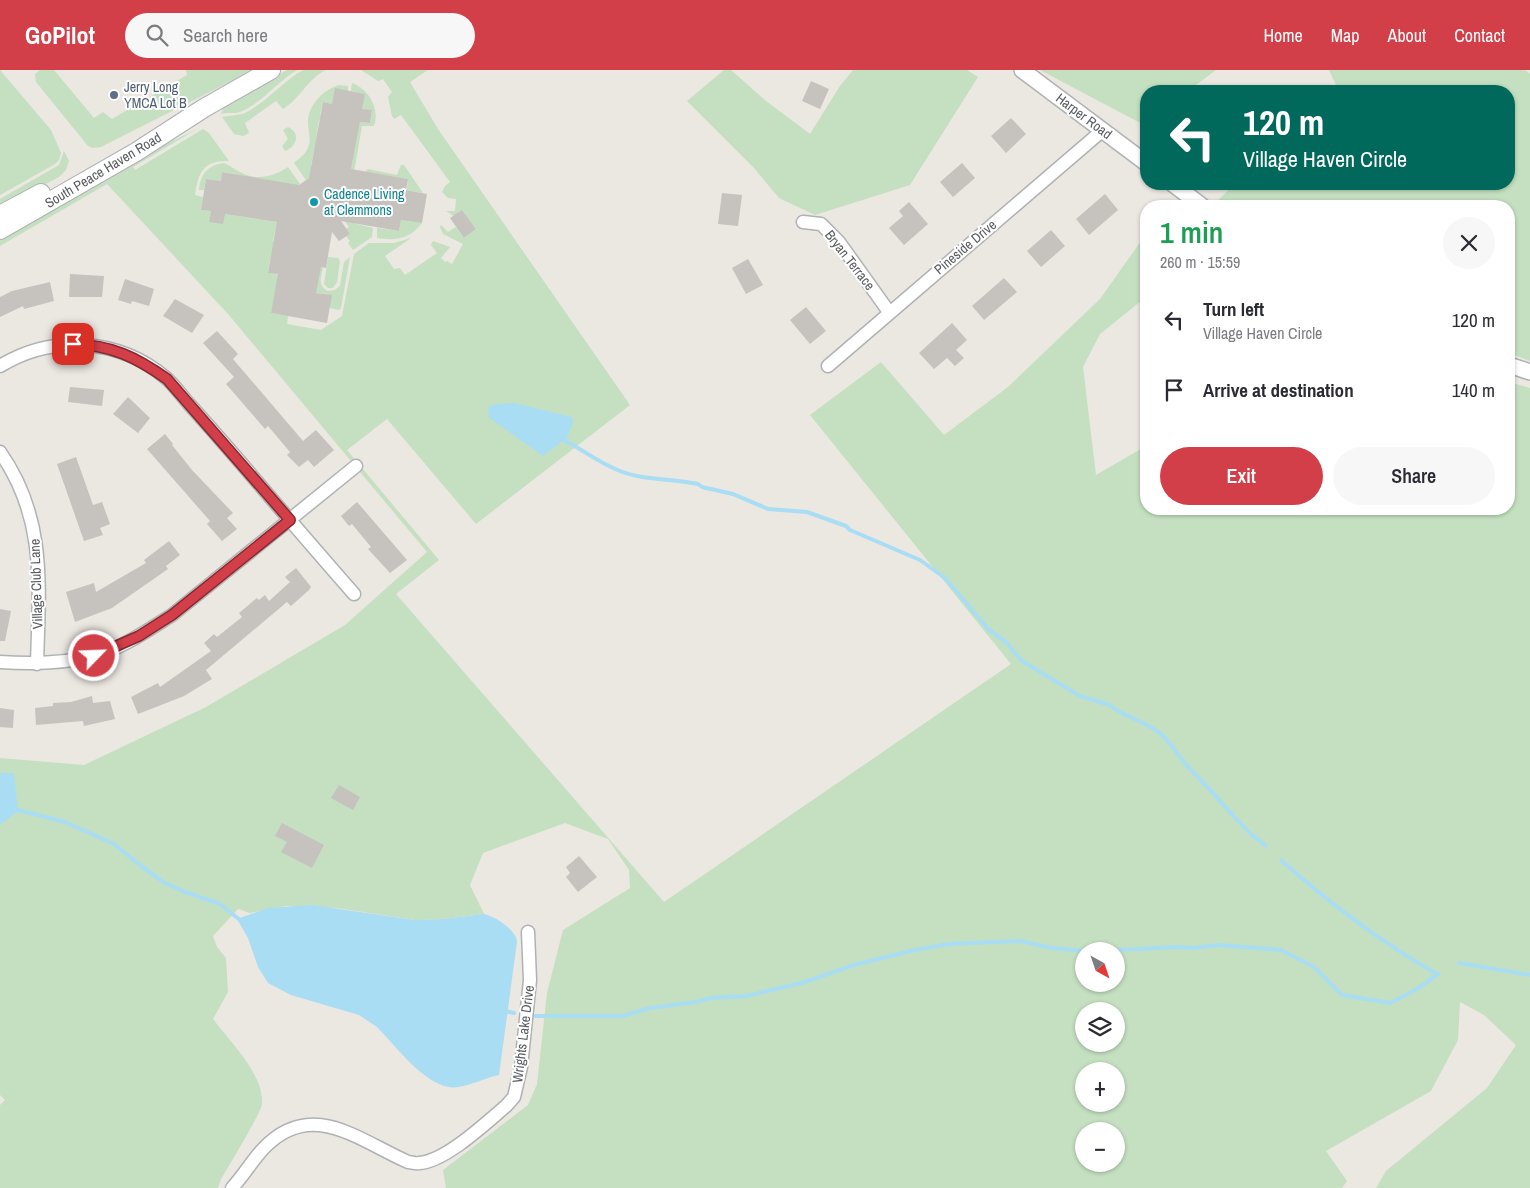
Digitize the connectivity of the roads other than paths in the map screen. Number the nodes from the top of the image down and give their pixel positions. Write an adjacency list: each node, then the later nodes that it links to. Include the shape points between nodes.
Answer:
1 (271, 70): 3 (main road, South Peace Haven Road)
2 (1022, 70): 4 (street, Harper Road)
3 (204, 108): 8 (main road, South Peace Haven Road, via 133,141); 10 (main road, South Peace Haven Road, via 136,152)
4 (1103, 130): 5 (street, Harper Road); 11 (street, Pineside Drive)
5 (1140, 158)
6 (1181, 190): 7 (street)
7 (1194, 200)
8 (0, 215)
9 (803, 222): 11 (street, Bryan Terrace, via 822,224 839,242)
10 (0, 230)
11 (889, 312): 13 (street, Pineside Drive)
12 (0, 366): 18 (street, via 38,348 64,344 107,347 152,368 167,379)
13 (828, 366)
14 (1515, 367): 15 (street)
15 (1530, 372)
16 (0, 452): 21 (street, Village Club Lane, via 26,501 37,545)
17 (356, 466): 18 (street)
18 (290, 520): 19 (street); 21 (street, via 172,615 139,636 94,656)
19 (354, 594)
20 (0, 662): 21 (street)
21 (37, 664)
22 (528, 932): 23 (street, Wrights Lake Drive, via 530,980 521,1067 516,1091 506,1106 448,1151 420,1163 408,1162 341,1129 322,1124 299,1126 276,1137 263,1149)
23 (232, 1188)

